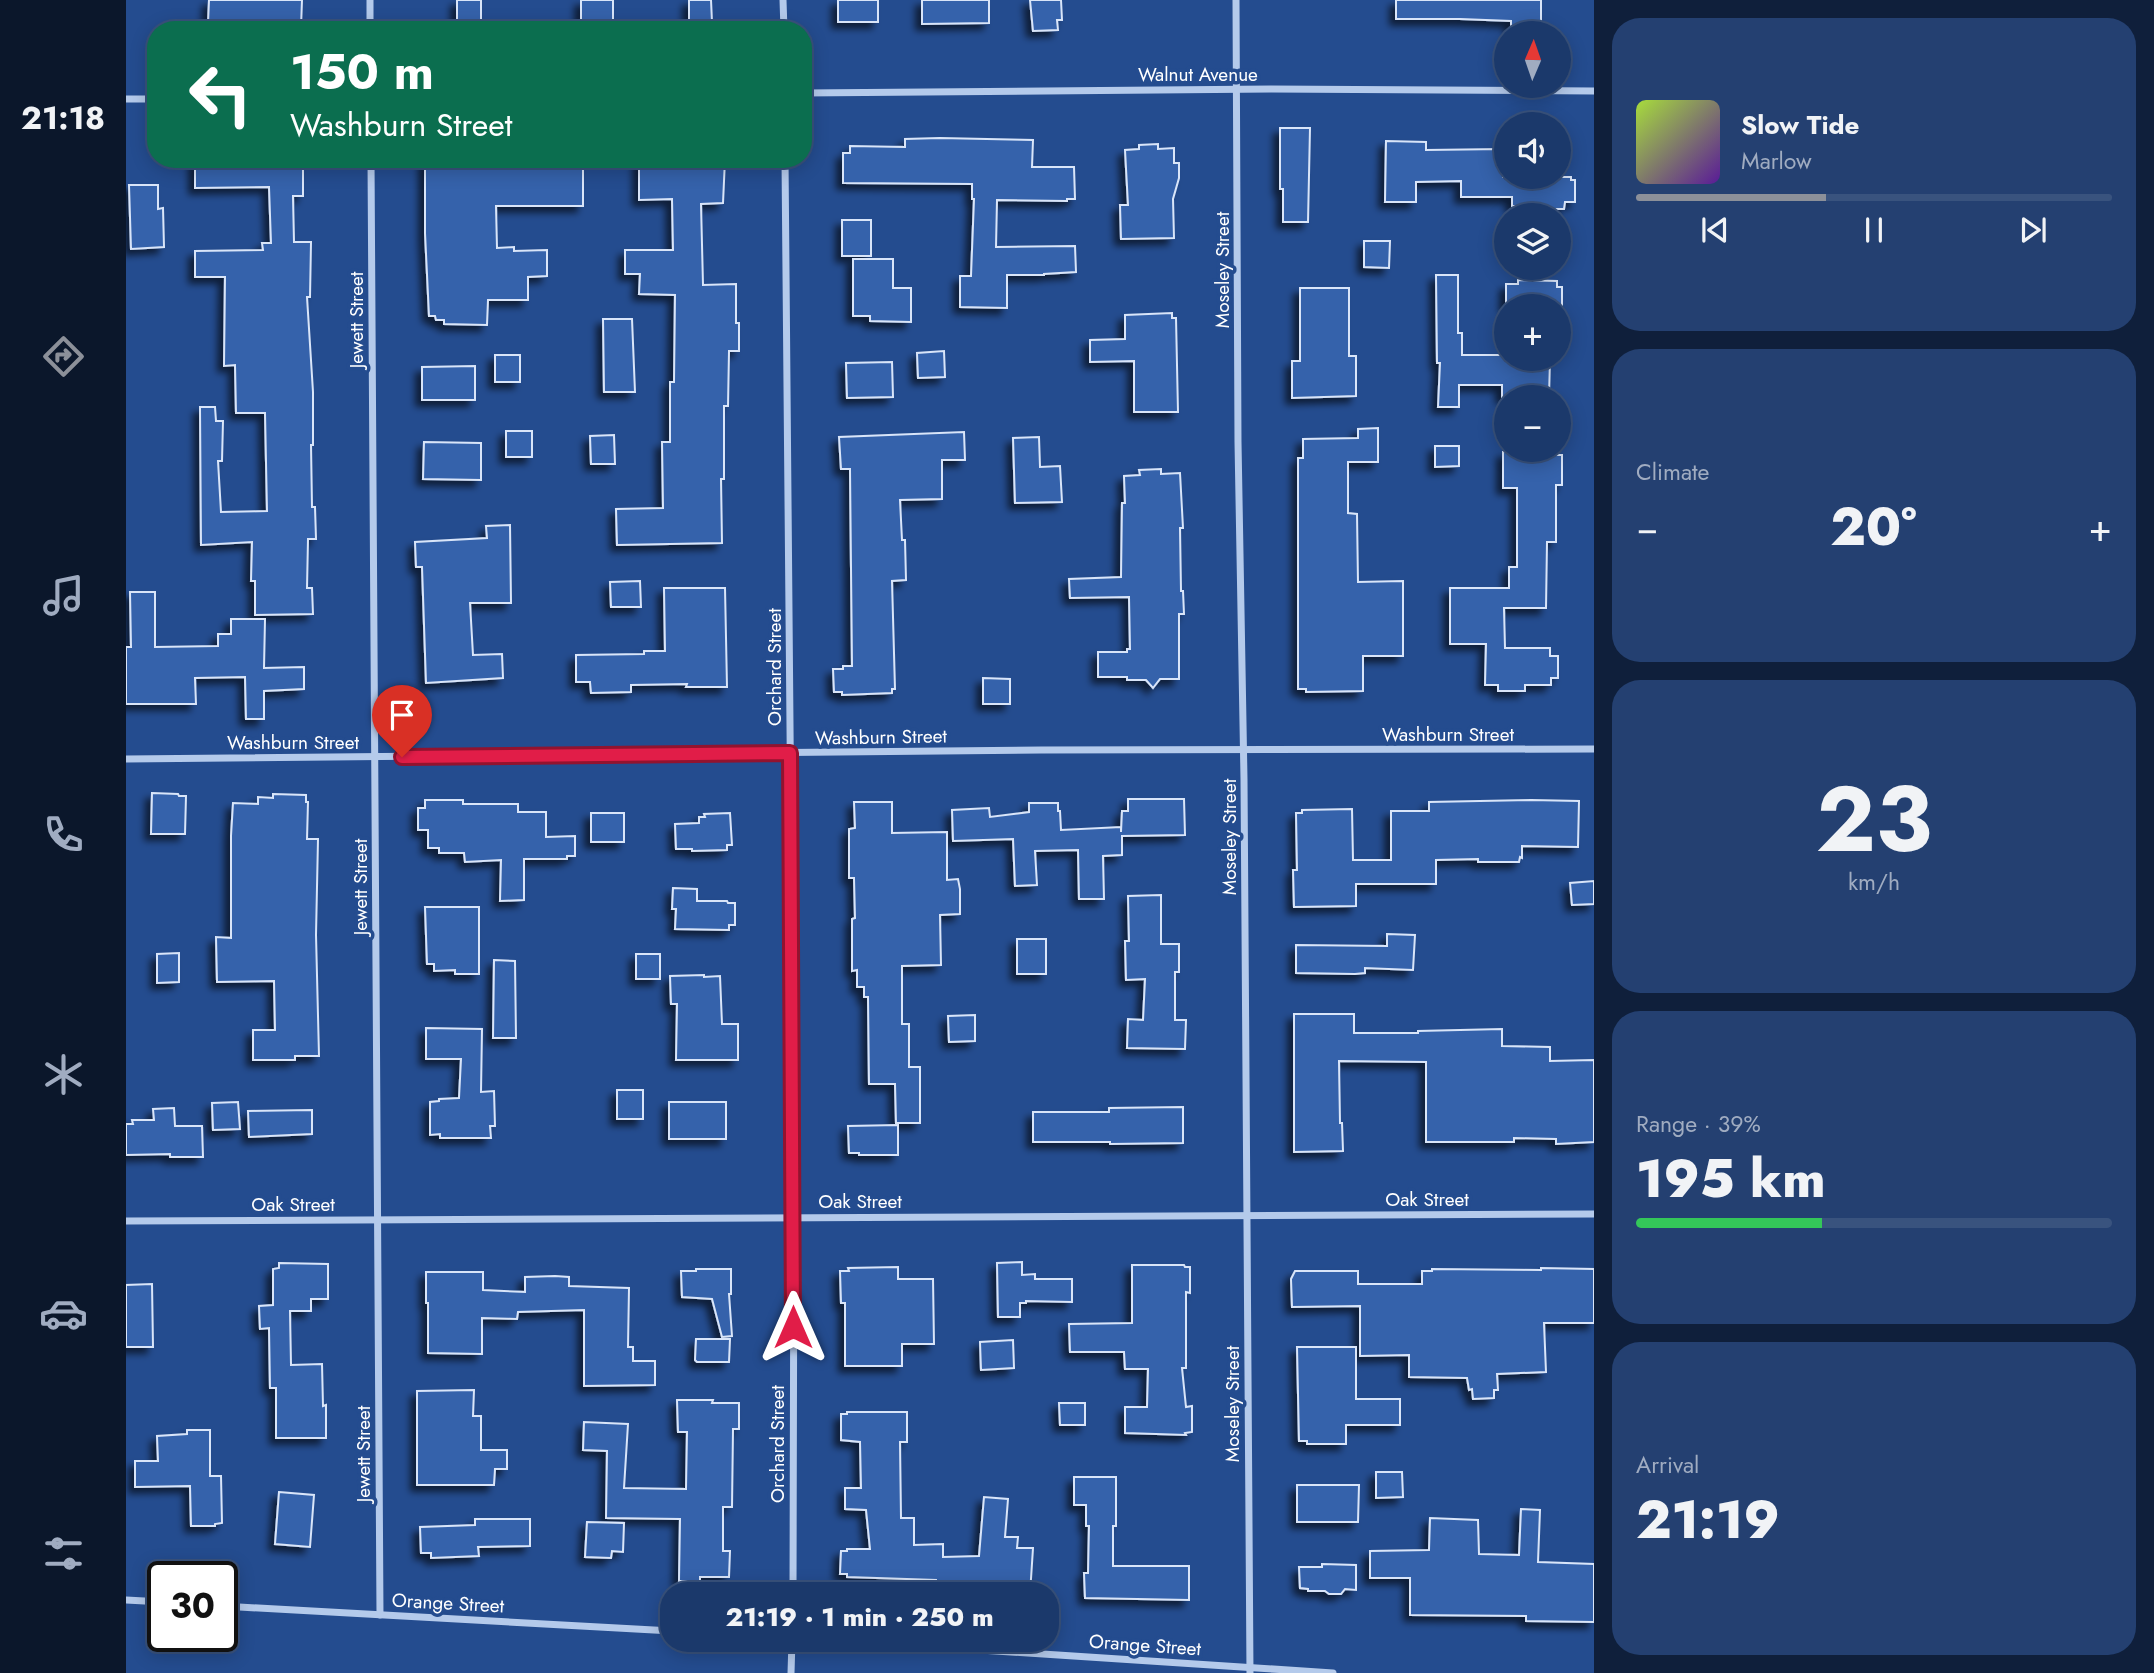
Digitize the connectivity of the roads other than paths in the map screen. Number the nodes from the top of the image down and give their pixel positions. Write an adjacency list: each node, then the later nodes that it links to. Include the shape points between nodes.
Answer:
1 (370, 0): 4 (street)
2 (783, 0): 5 (street)
3 (1236, 0): 6 (street, Moseley Street)
4 (370, 21)
5 (784, 21)
6 (1238, 89): 7 (street, Walnut Avenue); 8 (street, Walnut Avenue); 14 (street, Moseley Street)
7 (1594, 91)
8 (812, 93)
9 (126, 99): 10 (street)
10 (147, 99)
11 (371, 168): 16 (street, Jewett Street)
12 (785, 168): 15 (street, Orchard Street)
13 (1594, 749): 14 (street, Washburn Street)
14 (1244, 751): 15 (street, Washburn Street); 19 (street, Moseley Street)
15 (790, 753): 16 (street, Washburn Street); 20 (street, Orchard Street)
16 (374, 757): 17 (street, Washburn Street); 21 (street, Jewett Street)
17 (126, 759)
18 (1594, 1214): 19 (street, Oak Street)
19 (1247, 1216): 20 (street, Oak Street); 31 (street, Moseley Street)
20 (794, 1217): 21 (street, Oak Street); 23 (street, Orchard Street)
21 (377, 1219): 22 (street, Oak Street); 27 (street, Jewett Street)
22 (126, 1221)
23 (793, 1582)
24 (126, 1600): 25 (street)
25 (147, 1601)
26 (238, 1606): 27 (street, Orange Street)
27 (380, 1615): 28 (street, Orange Street)
28 (660, 1630)
29 (792, 1652): 32 (street)
30 (997, 1652): 31 (street, Orange Street)
31 (1250, 1670): 33 (street, Orange Street)
32 (791, 1673)
33 (1333, 1673)

